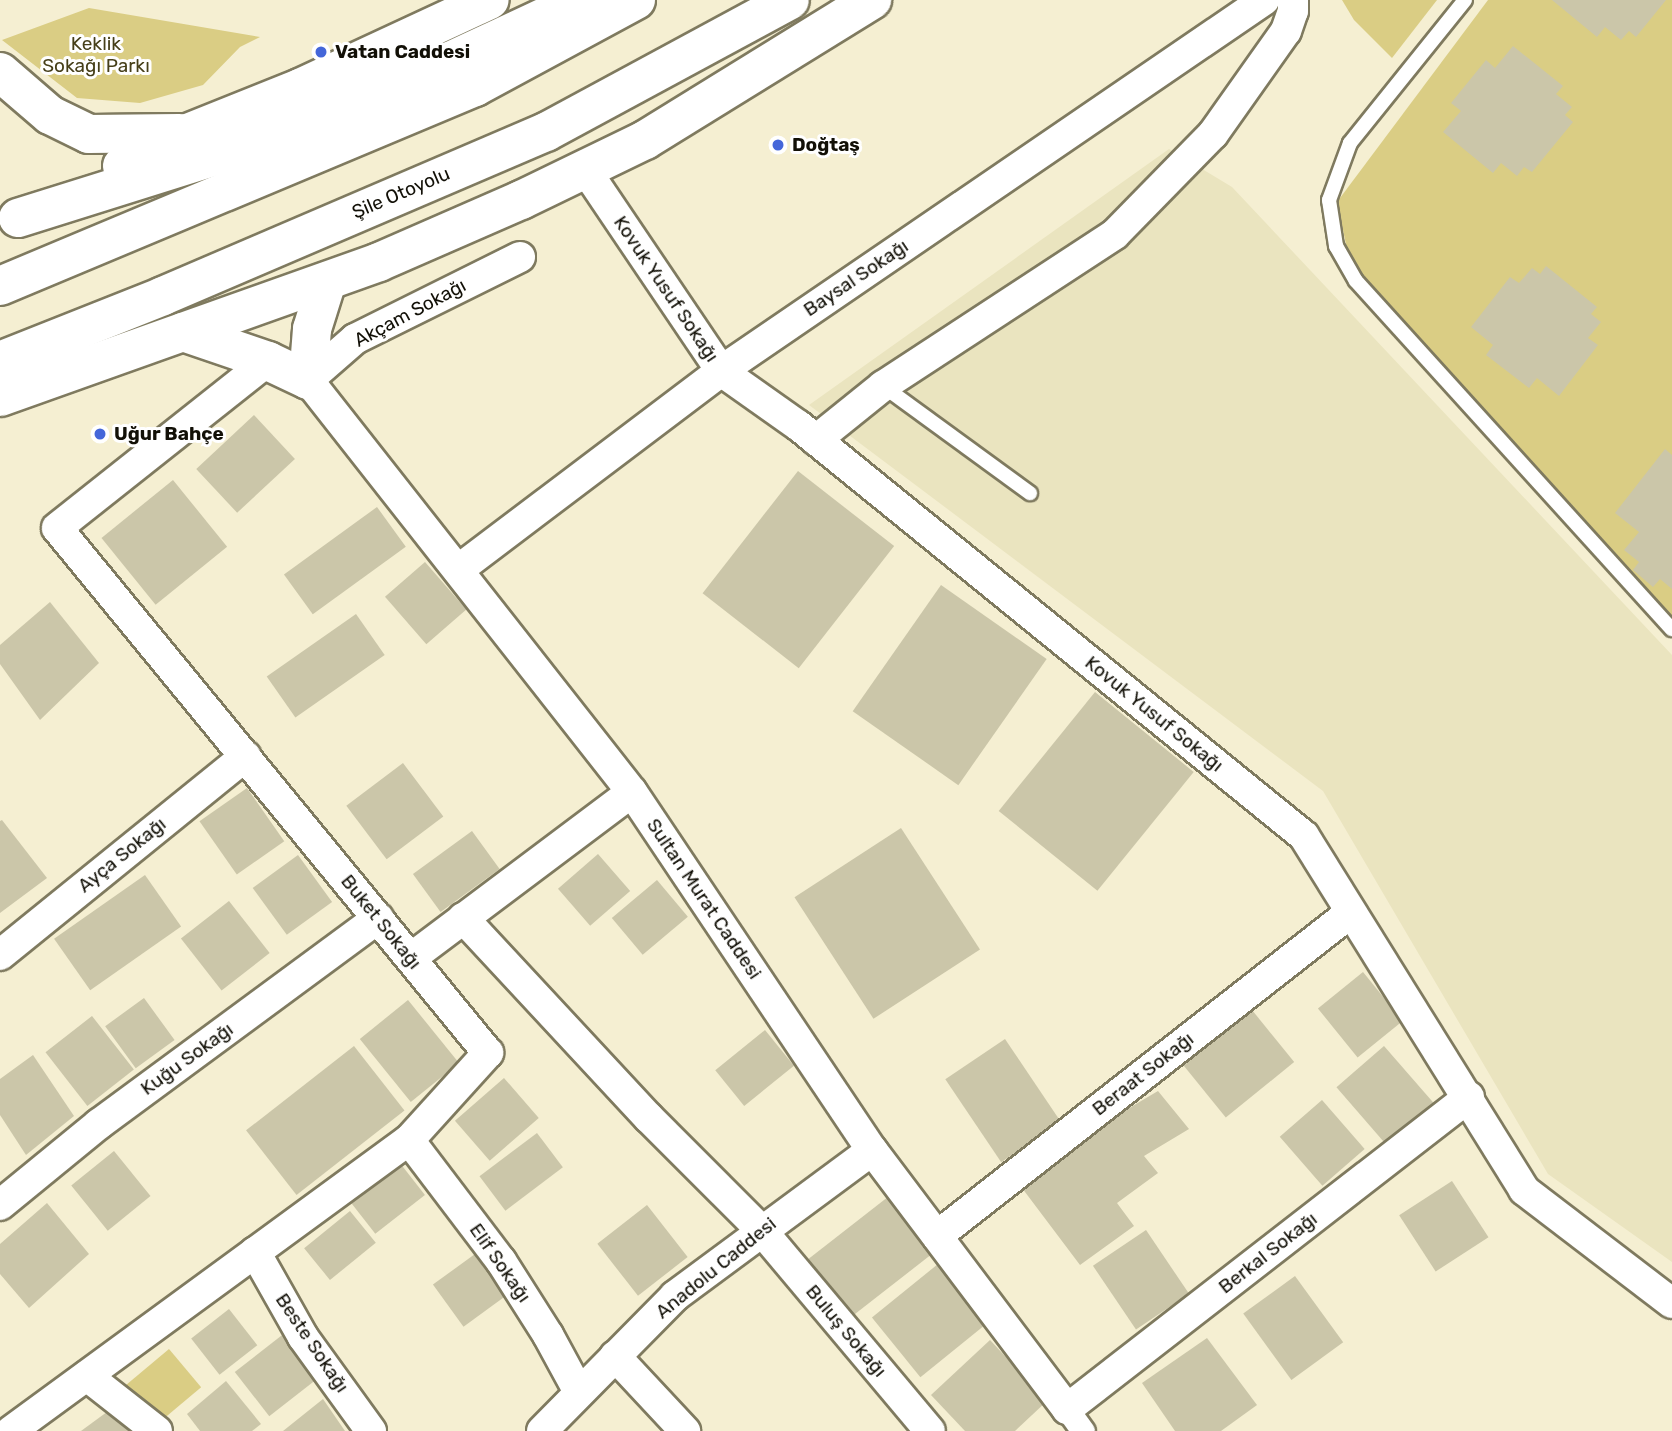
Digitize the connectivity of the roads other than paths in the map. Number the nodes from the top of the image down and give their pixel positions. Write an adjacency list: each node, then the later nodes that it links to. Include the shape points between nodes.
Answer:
1 (490, 0): 10 (highway, via 300,88)
2 (581, 0): 12 (highway, via 450,61 244,147)
3 (636, 0): 15 (highway, via 475,87)
4 (790, 0): 16 (highway, Şile Otoyolu, via 546,132)
5 (872, 0): 11 (highway, via 645,140)
6 (1264, 0): 20 (street, Baysal Sokağı)
7 (1293, 0): 23 (street, via 1286,31 1213,134 1115,234)
8 (1465, 0): 28 (lane, via 1350,143 1329,200 1336,246 1356,281)
9 (0, 72): 10 (highway, via 50,115 89,134)
10 (188, 133): 12 (highway)
11 (585, 169): 14 (highway, via 395,256); 20 (street, Kovuk Yusuf Sokağı)
12 (9, 222)
13 (520, 257): 21 (street, Akçam Sokağı, via 355,339)
14 (327, 281): 17 (highway); 21 (highway, via 312,329)
15 (0, 286)
16 (163, 296): 18 (highway, Şile Otoyolu); 22 (highway)
17 (183, 332): 19 (highway); 24 (highway)
18 (0, 361)
19 (268, 361): 21 (highway); 29 (street, Buket Sokağı, via 57,528)
20 (721, 371): 25 (street, Kovuk Yusuf Sokağı); 27 (street, Baysal Sokağı)
21 (308, 380): 27 (street, Sultan Murat Caddesi)
22 (0, 384)
23 (883, 386): 25 (street); 26 (lane)
24 (0, 397)
25 (816, 440): 31 (street, Kovuk Yusuf Sokağı, via 1304,836)
26 (1030, 493)
27 (458, 570): 30 (street, Sultan Murat Caddesi)
28 (1672, 629)
29 (246, 757): 32 (street, Buket Sokağı); 34 (street, Ayça Sokağı)
30 (632, 792): 33 (street); 38 (street, Sultan Murat Caddesi)
31 (1350, 913): 36 (street, Kovuk Yusuf Sokağı); 41 (street, Beraat Sokağı)
32 (378, 918): 35 (street, Buket Sokağı); 39 (street, Kuğu Sokağı, via 99,1124)
33 (463, 918): 35 (street); 40 (street, Buluş Sokağı, via 649,1118)
34 (0, 954)
35 (411, 958): 37 (street, Buket Sokağı, via 488,1052)
36 (1469, 1097): 43 (street, Kovuk Yusuf Sokağı, via 1524,1190); 47 (street, Berkal Sokağı)
37 (410, 1139): 42 (street, Buket Sokağı); 46 (street, Elif Sokağı, via 501,1261)
38 (872, 1150): 40 (street, Anadolu Caddesi); 41 (street, Sultan Murat Caddesi)
39 (0, 1205)
40 (762, 1231): 44 (street, Anadolu Caddesi, via 675,1296); 53 (street, Buluş Sokağı)
41 (937, 1236): 47 (street, Sultan Murat Caddesi)
42 (255, 1252): 45 (street, Buket Sokağı); 50 (street, Beste Sokağı, via 303,1336)
43 (1672, 1303)
44 (615, 1356): 46 (street, Anadolu Caddesi); 52 (street)
45 (87, 1376): 48 (street, Buket Sokağı); 49 (street)
46 (579, 1392): 51 (street, Anadolu Caddesi)
47 (1075, 1420)
48 (11, 1431)
49 (157, 1431)
50 (371, 1431)
51 (542, 1431)
52 (685, 1431)
53 (930, 1431)

